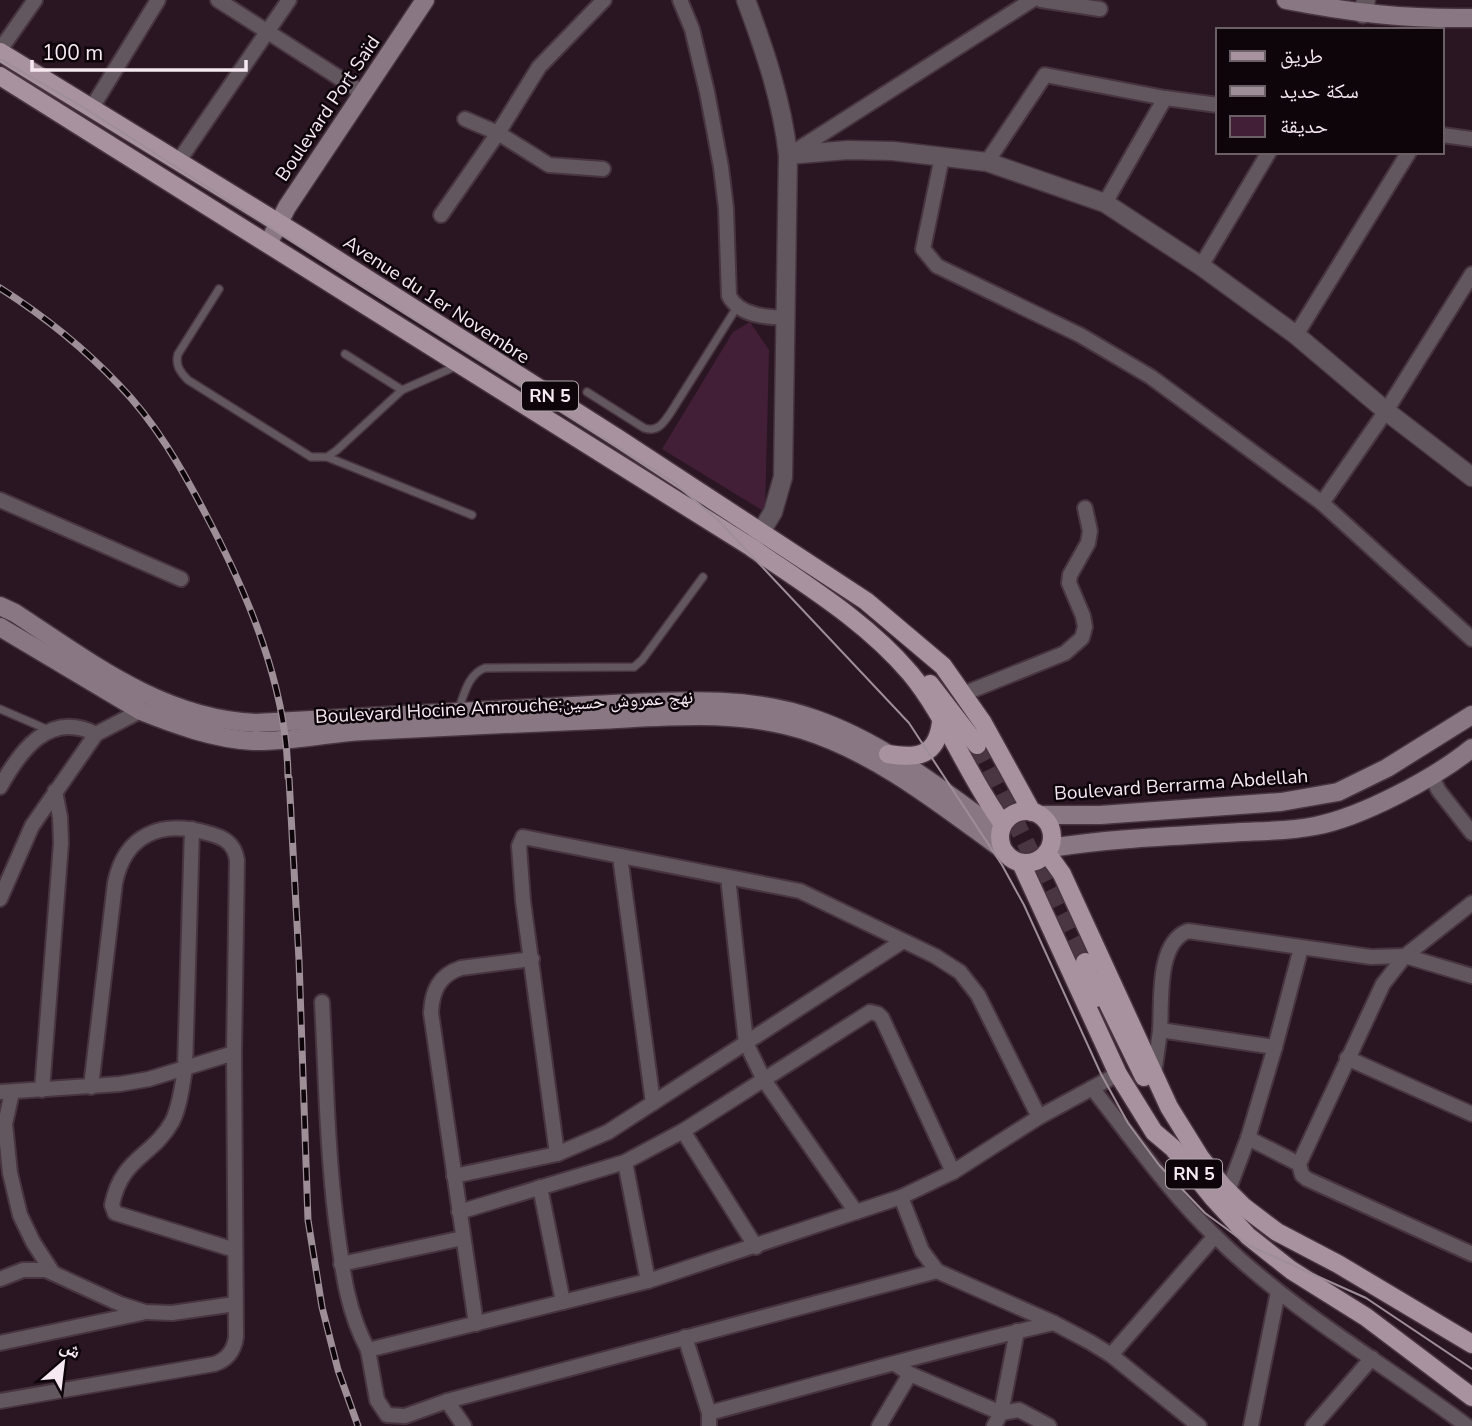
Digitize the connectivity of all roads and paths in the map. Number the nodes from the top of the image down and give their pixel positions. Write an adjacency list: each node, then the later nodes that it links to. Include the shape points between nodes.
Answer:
1 (35, 0): 16 (street)
2 (158, 0): 21 (street)
3 (218, 0): 15 (street)
4 (289, 0): 15 (street)
5 (425, 0): 18 (main road, Boulevard Port Saïd)
6 (604, 0): 23 (street, via 539,67)
7 (680, 0): 40 (street, via 707,92 726,208 729,296)
8 (746, 0): 28 (street, via 785,124)
9 (1032, 0): 28 (street)
10 (1041, 0): 13 (street)
11 (1286, 0): 12 (main road)
12 (1365, 7): 14 (main road, via 1435,18)
13 (1100, 9)
14 (1472, 18)
15 (268, 32): 18 (street); 30 (street)
16 (0, 51): 21 (main road, Avenue du 1er Novembre / RN 5)
17 (1, 78): 36 (main road, Avenue du 1er Novembre / RN 5)
18 (363, 93): 35 (main road, Boulevard Port Saïd)
19 (1165, 98): 20 (street); 31 (street, via 1045,75); 33 (street)
20 (1216, 105)
21 (90, 109): 30 (main road, Avenue du 1er Novembre / RN 5)
22 (465, 119): 23 (street)
23 (498, 133): 32 (street, via 549,165); 34 (street)
24 (1444, 135): 25 (street)
25 (1472, 139)
26 (1268, 154): 37 (street)
27 (1408, 154): 42 (street)
28 (788, 155): 29 (street, via 848,150); 41 (street)
29 (942, 157): 31 (street); 51 (street, via 923,249 937,266 1080,335 1151,377)
30 (178, 162): 35 (main road, Avenue du 1er Novembre / RN 5)
31 (987, 162): 33 (street)
32 (603, 170)
33 (1104, 203): 37 (street)
34 (441, 215)
35 (279, 223): 36 (main road, Boulevard Port Saïd); 54 (main road, Avenue du 1er Novembre / RN 5)
36 (269, 242): 44 (main road, Avenue du 1er Novembre / RN 5)
37 (1201, 266): 42 (street)
38 (1472, 274): 47 (street)
39 (219, 289): 48 (lane, via 178,354 182,374 303,454)
40 (737, 307): 41 (street); 46 (lane, via 659,428 644,428)
41 (786, 318): 54 (street, via 783,477 773,512)
42 (1296, 335): 47 (street)
43 (345, 354): 45 (lane)
44 (459, 365): 45 (lane); 54 (main road, Avenue du 1er Novembre / RN 5)
45 (402, 390): 48 (lane)
46 (587, 393)
47 (1386, 411): 49 (street); 51 (street)
48 (327, 457): 53 (lane)
49 (1472, 477)
50 (0, 500): 56 (street)
51 (1322, 503): 61 (street)
52 (1085, 508): 62 (street, via 1088,543 1069,583 1083,616 1082,638 1065,653)
53 (472, 514)
54 (757, 540): 57 (main road, Avenue du 1er Novembre / RN 5); 59 (main road, Avenue du 1er Novembre / RN 5, via 866,601)
55 (703, 577): 66 (lane, via 634,667 485,668 470,680)
56 (181, 579)
57 (832, 601): 59 (main road, RN 5, via 900,648 977,745 933,670); 68 (main road, Avenue du 1er Novembre / RN 5, via 909,673)
58 (0, 606): 63 (main road, Boulevard Hocine Amrouche;نهج عمروش حسين, via 111,676)
59 (897, 626): 62 (main road, Avenue du 1er Novembre / RN 5, via 943,666)
60 (0, 627): 65 (main road, Boulevard Hocine Amrouche;نهج عمروش حسين)
61 (1472, 639)
62 (963, 694): 76 (main road, Avenue du 1er Novembre / RN 5)
63 (170, 706): 65 (street); 66 (main road, Boulevard Hocine Amrouche;نهج عمروش حسين, via 219,720 256,723)
64 (0, 709): 69 (lane)
65 (141, 710): 70 (street); 79 (main road, Boulevard Hocine Amrouche;نهج عمروش حسين, via 201,731 254,741 362,731 681,716 744,719 830,739)
66 (457, 712): 72 (main road, Boulevard Hocine Amrouche;نهج عمروش حسين, via 743,703 817,720)
67 (1472, 715): 76 (main road, Boulevard Berrarma Abdellah, via 1387,768 1338,792 1281,802 1100,815)
68 (941, 722): 72 (main road, via 936,744 928,751 909,757); 79 (main road, Avenue du 1er Novembre / RN 5)
69 (51, 731): 70 (street, via 76,726); 74 (street, via 24,749)
70 (96, 734): 75 (street)
71 (1472, 748): 73 (main road)
72 (888, 754): 79 (main road, Boulevard Hocine Amrouche;نهج عمروش حسين)
73 (1431, 776): 78 (street); 80 (main road, via 1350,815 1315,826 1141,837)
74 (0, 787)
75 (55, 791): 84 (street, via 32,826); 103 (street, via 61,844)
76 (1036, 813): 79 (main road, via 1019,812 1007,818); 80 (main road, via 1052,833)
77 (192, 828): 95 (street, via 220,836 236,852); 97 (street); 101 (street, via 165,828 141,838 117,870)
78 (1472, 833)
79 (1002, 835): 82 (main road, via 1007,856)
80 (1048, 851): 82 (main road, via 1035,862); 99 (main road, RN 5)
81 (620, 856): 83 (street); 89 (street, via 522,838 523,901); 105 (street)
82 (1021, 863): 98 (main road, RN 5)
83 (728, 877): 86 (street, via 800,891); 93 (street)
84 (0, 899)
85 (1472, 903): 88 (street)
86 (904, 941): 93 (street); 107 (street, via 952,965 970,984)
87 (1301, 948): 88 (street, via 1371,957); 92 (street, via 1188,930 1179,934 1164,966); 94 (street)
88 (1405, 956): 90 (street); 96 (street, via 1383,984)
89 (533, 959): 111 (street); 115 (street, via 450,971 435,991 431,1013)
90 (1472, 976)
91 (323, 1002): 126 (street, via 330,1171)
92 (1160, 1030): 94 (street); 99 (street)
93 (746, 1043): 100 (street); 105 (street)
94 (1275, 1046): 109 (street)
95 (234, 1054): 97 (street); 124 (street)
96 (1347, 1058): 106 (street); 113 (street)
97 (185, 1069): 101 (street); 124 (street, via 172,1121 122,1175 112,1205 115,1213)
98 (1118, 1074): 102 (street); 110 (main road, RN 5, via 1150,1126)
99 (1154, 1074): 110 (main road, RN 5)
100 (764, 1080): 108 (street); 114 (street, via 863,1016 878,1014); 120 (street)
101 (90, 1087): 103 (street)
102 (1092, 1088): 107 (street); 121 (street, via 1149,1164)
103 (42, 1090): 104 (street)
104 (6, 1092): 128 (street, via 10,1173 20,1214)
105 (653, 1103): 111 (street, via 608,1132)
106 (1472, 1114)
107 (1040, 1117): 114 (street)
108 (683, 1131): 112 (street); 123 (street)
109 (1248, 1138): 113 (street); 117 (street)
110 (1180, 1142): 110 (main road, RN 5, via 1161,1109 1085,962 1095,996 1146,1106); 117 (main road, RN 5, via 1200,1157); 146 (main road, RN 5, via 1248,1236)
111 (557, 1153): 115 (street)
112 (625, 1162): 116 (street); 130 (street)
113 (1299, 1164): 125 (street, via 1307,1179)
114 (953, 1172): 118 (street)
115 (454, 1176): 119 (street)
116 (540, 1187): 119 (street); 132 (street)
117 (1228, 1191): 139 (main road, RN 5, via 1262,1223)
118 (901, 1197): 120 (street); 127 (street, via 922,1251)
119 (459, 1212): 122 (street)
120 (856, 1212): 123 (street)
121 (1215, 1236): 131 (street); 142 (street)
122 (463, 1238): 126 (street); 136 (street)
123 (755, 1247): 130 (street)
124 (235, 1250): 133 (street)
125 (1472, 1254)
126 (341, 1264): 141 (street, via 357,1329)
127 (937, 1271): 135 (street); 138 (street)
128 (53, 1273): 129 (street, via 30,1269); 134 (street)
129 (0, 1279)
130 (648, 1281): 132 (street)
131 (1278, 1292): 143 (street); 155 (street)
132 (563, 1303): 136 (street)
133 (235, 1304): 134 (street); 147 (street, via 235,1343 219,1362)
134 (145, 1312): 140 (street)
135 (1054, 1323): 137 (street); 142 (street)
136 (476, 1324): 141 (street)
137 (1017, 1331): 144 (street); 150 (street)
138 (685, 1337): 148 (street); 149 (street)
139 (1469, 1341)
140 (0, 1343)
141 (368, 1350): 148 (street, via 377,1400 387,1415 405,1416)
142 (1111, 1355): 154 (street)
143 (1372, 1358): 156 (street); 157 (street)
144 (895, 1364): 145 (street); 149 (street)
145 (910, 1374): 150 (street); 152 (street)
146 (1472, 1397)
147 (0, 1401)
148 (447, 1401): 151 (street)
149 (709, 1420)
150 (998, 1420): 153 (street, via 1020,1409)
151 (464, 1426)
152 (878, 1426)
153 (1049, 1426)
154 (1199, 1426)
155 (1251, 1426)
156 (1313, 1426)
157 (1467, 1426)

